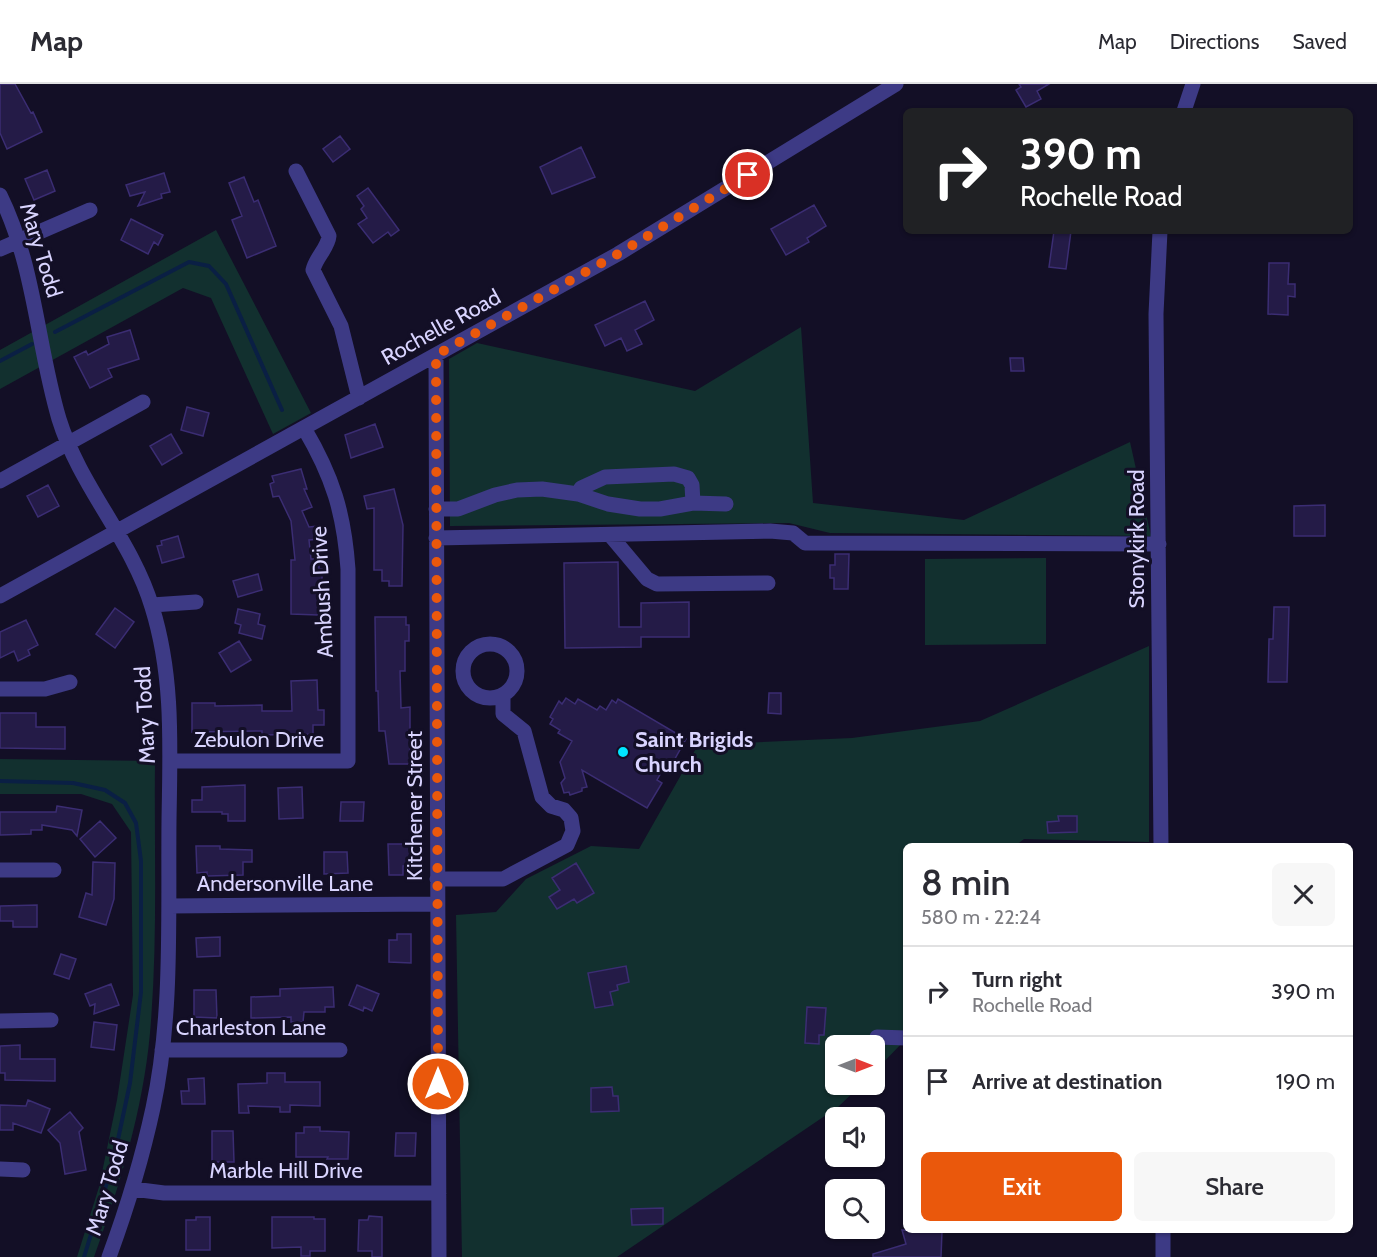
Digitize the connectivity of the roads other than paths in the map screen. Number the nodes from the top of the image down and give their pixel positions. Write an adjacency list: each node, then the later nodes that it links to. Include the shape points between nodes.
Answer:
1 (896, 84): 10 (street, Rochelle Road, via 618,254)
2 (1193, 84): 3 (street)
3 (1185, 108)
4 (296, 171): 11 (street, via 329,236 313,270 341,326)
5 (0, 195): 8 (street, Mary Todd)
6 (90, 210): 8 (street)
7 (1160, 234): 23 (street, Stonykirk Road, via 1156,314)
8 (18, 241): 9 (street); 14 (street, Mary Todd, via 60,422)
9 (0, 249)
10 (436, 355): 11 (street, Rochelle Road); 19 (street, Kitchener Street)
11 (359, 398): 13 (street, Rochelle Road)
12 (143, 402): 14 (street)
13 (304, 428): 20 (street, Rochelle Road); 33 (street, Ambush Drive, via 333,485 346,541)
14 (69, 444): 15 (street); 20 (street, Mary Todd)
15 (0, 482)
16 (578, 494): 17 (street, via 608,504 640,508); 17 (street, via 581,488 605,477 675,474 688,478 692,484); 19 (street, via 517,490 458,508)
17 (693, 503): 18 (street)
18 (726, 504)
19 (436, 509): 22 (street, Kitchener Street)
20 (118, 532): 25 (street, Rochelle Road); 27 (street, Mary Todd)
21 (610, 535): 22 (street); 23 (street, via 770,531 793,533 805,543); 24 (street, via 647,579 657,584)
22 (436, 538): 28 (street, Kitchener Street)
23 (1159, 544): 35 (street, Stonykirk Road)
24 (768, 583)
25 (0, 596)
26 (196, 602): 27 (street)
27 (152, 605): 34 (street, Mary Todd, via 163,643 169,690)
28 (436, 673): 29 (street); 38 (street, Kitchener Street)
29 (464, 673): 32 (street, via 472,692 492,699); 32 (street, via 475,649 491,644 508,650 517,669 516,680)
30 (70, 682): 31 (street, via 45,688)
31 (0, 689)
32 (503, 696): 38 (street, via 503,714 524,731 542,797 551,806 564,810 571,818 573,831 567,845 503,879)
33 (348, 761): 34 (street, Zebulon Drive)
34 (170, 762): 40 (street, Mary Todd)
35 (1161, 843)
36 (0, 870): 37 (street)
37 (54, 870)
38 (437, 879): 39 (street, Kitchener Street)
39 (437, 904): 40 (street, Andersonville Lane); 50 (street, Kitchener Street)
40 (169, 906): 45 (street, Mary Todd)
41 (51, 1020): 42 (street)
42 (0, 1021)
43 (885, 1037): 44 (street)
44 (903, 1038)
45 (162, 1050): 46 (street, Charleston Lane); 49 (street, Mary Todd)
46 (340, 1050)
47 (0, 1169): 48 (street)
48 (22, 1170)
49 (133, 1189): 50 (street, Marble Hill Drive, via 164,1193); 52 (street, Mary Todd)
50 (439, 1193): 53 (street, Kitchener Street)
51 (1163, 1233): 54 (street)
52 (109, 1257)
53 (439, 1257)
54 (1163, 1257)

